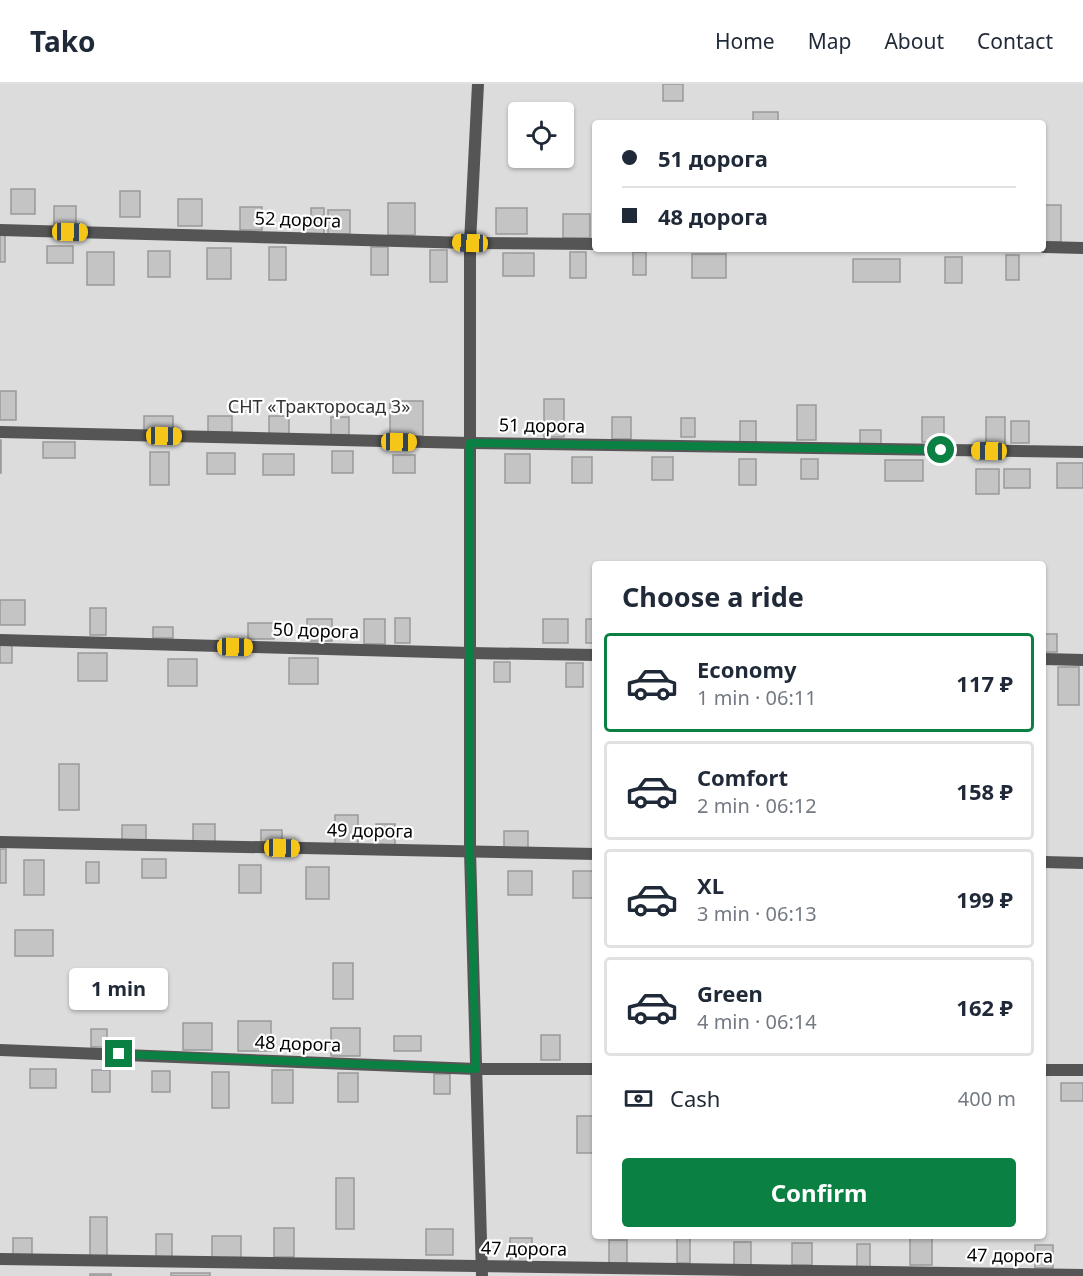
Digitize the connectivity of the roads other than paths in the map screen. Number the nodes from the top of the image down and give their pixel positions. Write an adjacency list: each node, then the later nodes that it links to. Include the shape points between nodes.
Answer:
1 (478, 84): 3 (street)
2 (0, 230): 3 (street, 52 дорога)
3 (470, 243): 4 (street, 52 дорога); 8 (street)
4 (592, 244)
5 (1046, 248): 6 (street)
6 (1083, 248)
7 (0, 432): 8 (street, 51 дорога)
8 (470, 443): 9 (street, 51 дорога); 11 (street)
9 (1083, 452)
10 (0, 640): 11 (street, 50 дорога)
11 (470, 653): 12 (street, 50 дорога); 16 (street)
12 (592, 655)
13 (1046, 660): 14 (street)
14 (1083, 660)
15 (0, 842): 16 (street, 49 дорога)
16 (470, 851): 17 (street, 49 дорога); 21 (street)
17 (592, 854)
18 (1046, 862): 19 (street)
19 (1083, 863)
20 (0, 1050): 21 (street, 48 дорога)
21 (476, 1069): 22 (street, 48 дорога); 26 (street)
22 (592, 1069)
23 (1046, 1070): 24 (street)
24 (1083, 1070)
25 (0, 1260): 26 (street, 47 дорога)
26 (482, 1271): 27 (street, 47 дорога)
27 (1083, 1275)

